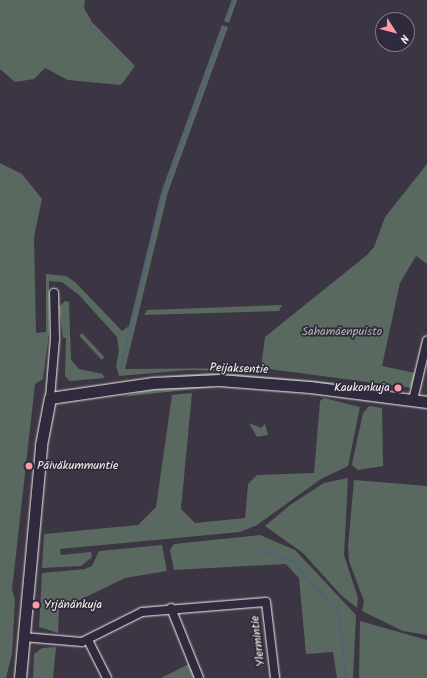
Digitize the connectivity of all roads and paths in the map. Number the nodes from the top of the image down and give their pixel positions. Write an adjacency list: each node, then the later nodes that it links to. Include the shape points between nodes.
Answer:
1 (54, 293): 3 (street, via 55,339)
2 (427, 341): 4 (street)
3 (50, 398): 4 (street, Peijaksentie, via 153,383 219,380 310,387); 7 (street, via 41,445)
4 (413, 400): 5 (street, Peijaksentie)
5 (427, 402)
6 (171, 608): 8 (street, via 142,612); 11 (street); 12 (street, Ylermintie, via 266,602)
7 (23, 637): 8 (street); 9 (street)
8 (88, 640): 10 (street)
9 (20, 678)
10 (107, 678)
11 (199, 678)
12 (275, 678)

